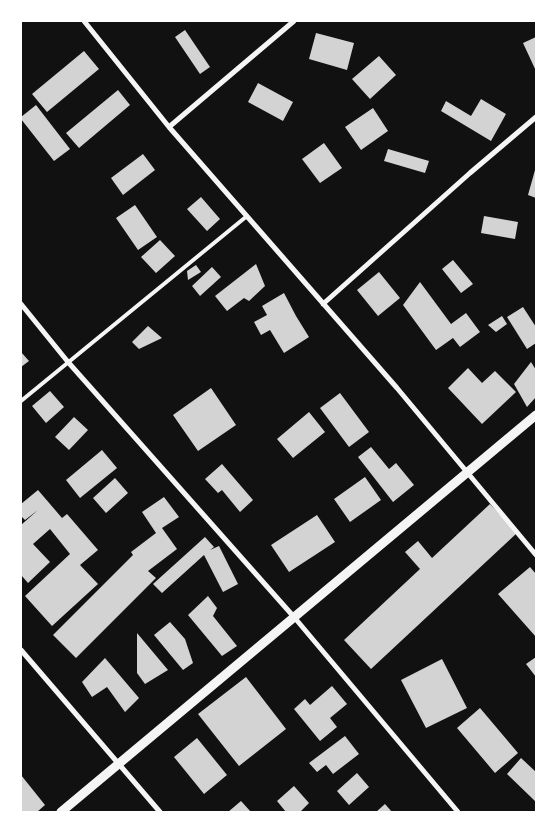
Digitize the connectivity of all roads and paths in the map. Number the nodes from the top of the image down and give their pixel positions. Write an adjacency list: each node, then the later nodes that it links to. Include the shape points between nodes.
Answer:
1 (84, 21): 4 (street)
2 (294, 21): 4 (street)
3 (536, 117): 7 (street)
4 (169, 127): 5 (street)
5 (247, 216): 7 (street); 8 (lane)
6 (21, 304): 8 (street)
7 (323, 304): 11 (street)
8 (68, 362): 9 (lane); 13 (street)
9 (21, 401)
10 (536, 415): 11 (street)
11 (466, 473): 12 (street); 13 (street)
12 (536, 555)
13 (294, 617): 15 (street); 18 (street)
14 (21, 650): 15 (street)
15 (120, 763): 16 (street); 17 (street)
16 (62, 812)
17 (160, 812)
18 (458, 812)

